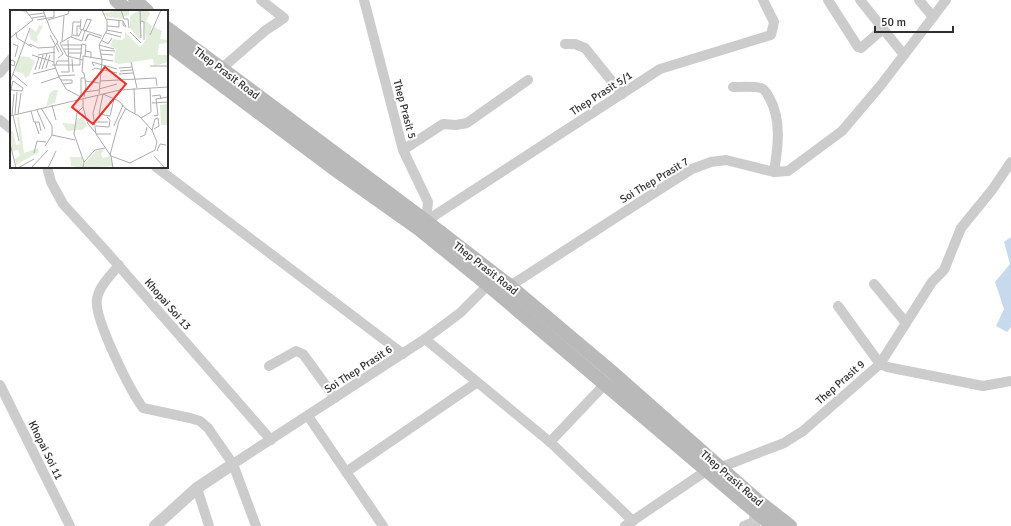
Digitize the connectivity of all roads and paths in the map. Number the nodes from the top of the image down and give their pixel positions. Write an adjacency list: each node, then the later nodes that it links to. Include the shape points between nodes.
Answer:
1 (116, 0): 10 (main road)
2 (135, 0): 11 (main road)
3 (261, 0): 19 (street, via 284,18)
4 (364, 0): 26 (street, Thep Prasit 5)
5 (763, 0): 23 (street, Thep Prasit 5/1, via 774,22 771,35 660,69)
6 (828, 0): 14 (street, via 858,47 861,48)
7 (860, 0): 14 (street)
8 (919, 0): 12 (street)
9 (946, 0): 12 (street, Soi Thep Prasit 7)
10 (127, 10)
11 (146, 10)
12 (933, 17): 17 (street, Soi Thep Prasit 7)
13 (168, 29): 19 (main road, Thep Prasit Road)
14 (883, 29): 17 (street)
15 (565, 44): 23 (street, via 585,48)
16 (168, 45): 34 (main road, Thep Prasit Road, via 418,229)
17 (904, 55): 30 (street, Soi Thep Prasit 7, via 842,131 788,171)
18 (10, 60): 20 (street)
19 (220, 69): 31 (main road, Thep Prasit Road)
20 (0, 73)
21 (528, 80): 26 (street, via 467,123 443,124)
22 (733, 87): 30 (street, via 761,88 772,104 778,125)
23 (622, 94): 31 (street, Thep Prasit 5/1)
24 (0, 120): 25 (street)
25 (10, 128)
26 (403, 150): 31 (street, Thep Prasit 5, via 428,202)
27 (1011, 162): 37 (street, via 961,228 944,270 932,282)
28 (47, 168): 32 (street, Khopai Soi 13, via 51,182 63,204)
29 (157, 168): 39 (street)
30 (774, 172): 35 (street, Soi Thep Prasit 7, via 726,160 711,162 692,170)
31 (426, 221): 35 (main road, Thep Prasit Road)
32 (118, 265): 48 (street, Khopai Soi 13); 50 (street, via 99,291 96,306 104,331 139,404 149,410 200,421 208,428)
33 (874, 284): 37 (street)
34 (488, 285): 35 (main road); 38 (street, Soi Thep Prasit 6, via 460,313); 44 (main road, Thep Prasit Road)
35 (510, 286): 51 (main road, Thep Prasit Road, via 612,372)
36 (838, 306): 40 (street)
37 (906, 323): 40 (street)
38 (425, 339): 39 (street, Soi Thep Prasit 6); 43 (street)
39 (403, 354): 46 (street, Soi Thep Prasit 6)
40 (880, 364): 42 (street, Thep Prasit 9, via 982,386); 51 (street, Thep Prasit 9, via 803,430 784,443)
41 (269, 366): 46 (street, via 296,351 299,352)
42 (1011, 381)
43 (476, 383): 49 (street); 52 (street)
44 (605, 384): 49 (street); 51 (main road, Thep Prasit Road)
45 (0, 385): 56 (street, Khopai Soi 11)
46 (335, 398): 47 (street, Soi Thep Prasit 6)
47 (308, 416): 48 (street, Soi Thep Prasit 6); 52 (street)
48 (271, 440): 50 (street, Soi Thep Prasit 6)
49 (550, 442): 55 (street)
50 (233, 464): 53 (street); 59 (street)
51 (713, 469): 54 (main road, Thep Prasit Road); 55 (street, Thep Prasit 9)
52 (346, 472): 60 (street)
53 (197, 488): 57 (street); 58 (street)
54 (754, 518): 61 (main road, Thep Prasit Road); 62 (main road, Thep Prasit Road)
55 (629, 523)
56 (70, 526)
57 (155, 526)
58 (209, 526)
59 (256, 526)
60 (383, 526)
61 (773, 526)
62 (790, 526)

